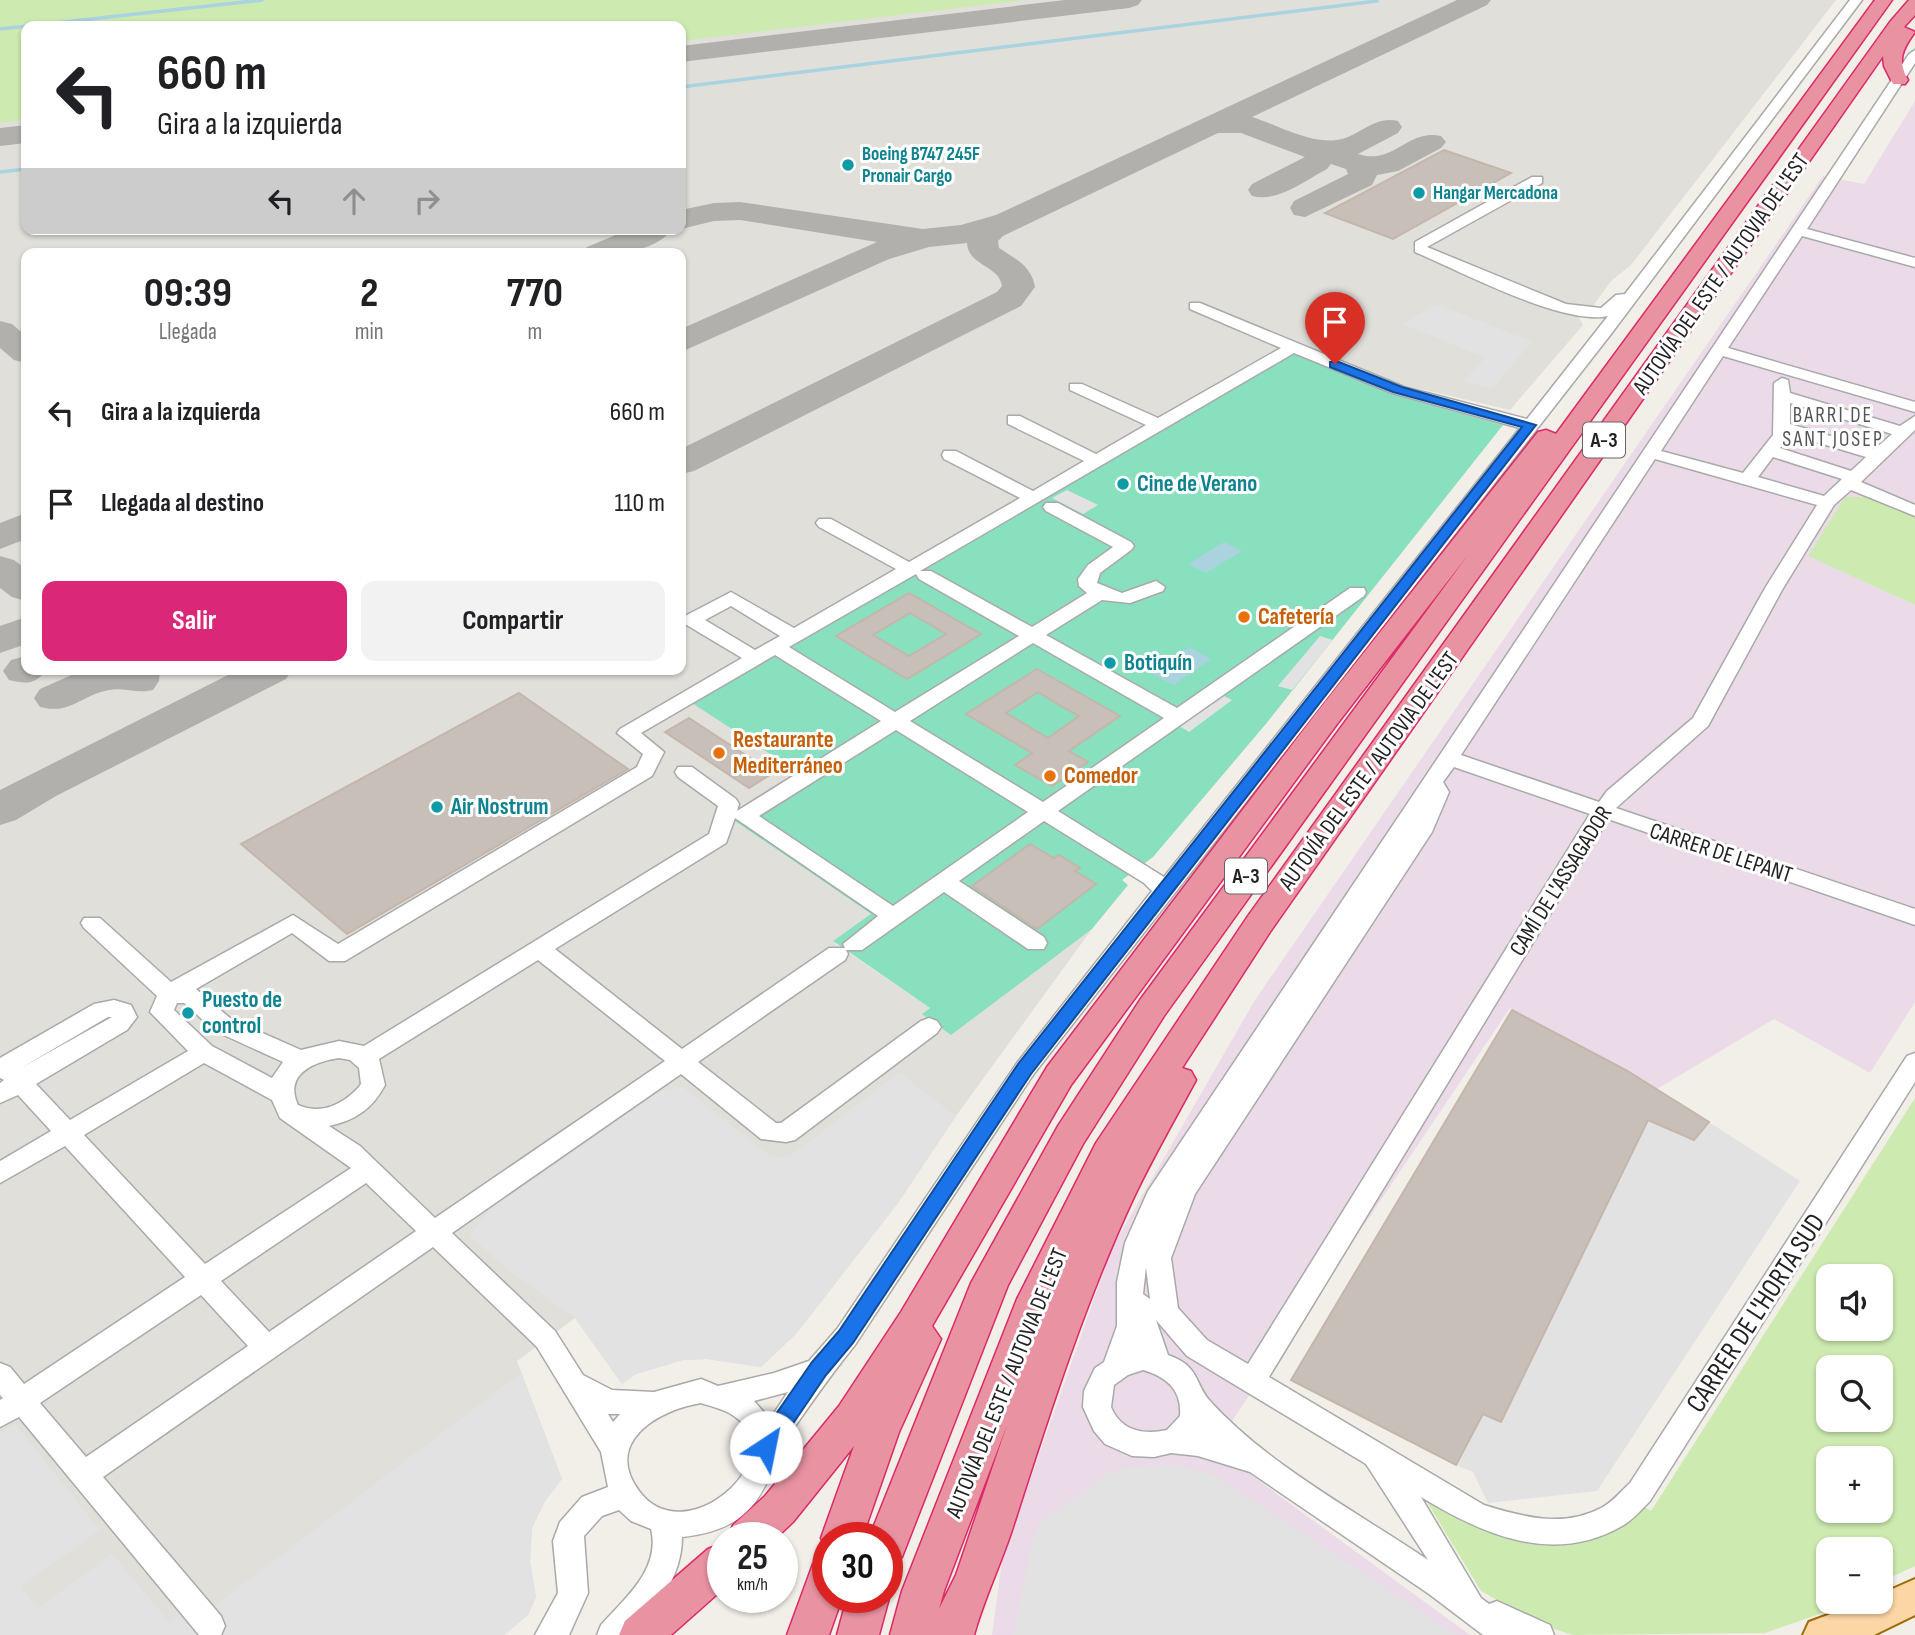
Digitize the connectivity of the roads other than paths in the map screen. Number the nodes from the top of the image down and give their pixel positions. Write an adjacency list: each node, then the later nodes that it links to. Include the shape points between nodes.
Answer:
1 (1856, 0): 9 (street)
2 (1903, 5): 4 (highway, via 1908,29 1889,55); 7 (highway, AUTOVÍA DEL ESTE / AUTOVIA DE L'EST / A-3); 53 (highway, AUTOVÍA DEL ESTE / AUTOVIA DE L'EST / A-3, via 1896,26)
3 (1915, 54): 4 (street)
4 (1899, 80): 6 (street)
5 (1536, 180): 11 (street, via 1420,249)
6 (1799, 231): 8 (street); 14 (street)
7 (1693, 260): 78 (highway, via 1673,273 1492,502 1137,970 1059,1076); 103 (highway, AUTOVÍA DEL ESTE / AUTOVIA DE L'EST / A-3, via 1209,926 1070,1135 990,1283)
8 (1915, 263)
9 (1642, 282): 11 (street, via 1606,312); 12 (street)
10 (1195, 306): 13 (street)
11 (1569, 310): 12 (street); 16 (street, via 1583,325 1587,338)
12 (1605, 331): 16 (street)
13 (1293, 347): 21 (street); 22 (street, via 1398,390)
14 (1718, 349): 15 (street); 26 (street)
15 (1782, 367): 18 (street); 19 (street)
16 (1561, 386): 22 (street)
17 (1076, 387): 21 (street)
18 (1781, 395): 23 (street); 24 (street)
19 (1915, 407)
20 (1014, 420): 29 (street)
21 (1159, 425): 29 (street)
22 (1530, 425): 48 (street)
23 (1909, 426): 28 (street, CAMÍ DE L'ASSAGADOR)
24 (1783, 427): 25 (street); 28 (street)
25 (1770, 450): 30 (street); 31 (street)
26 (1651, 453): 30 (street); 47 (street)
27 (950, 455): 32 (street)
28 (1880, 456): 31 (street, CAMÍ DE L'ASSAGADOR)
29 (1097, 461): 32 (street)
30 (1747, 480): 33 (street)
31 (1853, 480): 33 (street, CAMÍ DE L'ASSAGADOR); 35 (street)
32 (1034, 498): 37 (street)
33 (1827, 502): 52 (street, CAMÍ DE L'ASSAGADOR, via 1701,722 1614,796)
34 (1052, 507): 40 (street, via 1125,546 1087,579 1088,586)
35 (1915, 511)
36 (825, 523): 37 (street)
37 (918, 572): 41 (street); 42 (street)
38 (1156, 587): 40 (street, via 1127,600 1113,600)
39 (1357, 592): 45 (street)
40 (1100, 593): 41 (street)
41 (1033, 635): 45 (street); 46 (street)
42 (795, 637): 43 (street); 44 (street, via 730,598 692,620)
43 (776, 648): 44 (street); 46 (street)
44 (756, 659): 62 (street, via 628,733 654,752 646,771 337,955 293,923)
45 (1176, 716): 51 (street)
46 (895, 722): 51 (street); 57 (street, via 744,816)
47 (1449, 758): 50 (street); 52 (street, CARRER DE LEPANT)
48 (1262, 764): 54 (street, via 1214,809 1167,864); 56 (street)
49 (685, 772): 61 (street, via 729,804 718,838)
50 (1433, 782): 80 (street, via 1157,1198); 87 (street, via 1439,792 1421,832 1184,1191 1158,1258 1165,1312 1197,1348)
51 (1041, 811): 54 (street); 55 (street)
52 (1601, 813): 58 (street, CARRER DE LEPANT); 87 (street, CAMÍ DE L'ASSAGADOR)
53 (1320, 842): 105 (highway, via 1279,928 1162,1107 1106,1224 1042,1380); 117 (highway, AUTOVÍA DEL ESTE / AUTOVIA DE L'EST / A-3, via 1259,924 1108,1153 1036,1299 923,1591)
54 (1137, 869): 56 (street); 63 (street, via 1144,891 1090,960)
55 (942, 880): 57 (street); 60 (street)
56 (1164, 890): 63 (street)
57 (892, 916): 69 (street)
58 (1915, 917)
59 (92, 923): 62 (street)
60 (1036, 943)
61 (541, 950): 67 (street); 69 (street)
62 (169, 994): 64 (street, via 190,995); 66 (street, via 162,1012)
63 (1076, 1001): 85 (street, via 1025,1069 846,1337)
64 (223, 1025): 66 (street); 68 (street)
65 (929, 1027): 69 (street, via 786,1133 770,1132)
66 (199, 1047): 72 (street); 75 (street)
67 (365, 1057): 68 (street, via 342,1049); 73 (street, via 375,1074 373,1085)
68 (301, 1060): 72 (street, via 281,1081)
69 (682, 1062): 79 (street)
70 (1915, 1062): 96 (street, CARRER DE L'HORTA SUD, via 1640,1492 1613,1517 1569,1533 1522,1530 1476,1515)
71 (6, 1078): 75 (street)
72 (279, 1093): 74 (street, via 289,1111)
73 (358, 1105): 74 (street, via 329,1118); 76 (street, via 350,1120)
74 (300, 1116): 76 (street)
75 (66, 1133): 77 (street); 81 (street)
76 (359, 1161): 79 (street); 81 (street)
77 (0, 1173)
78 (979, 1211): 101 (highway, via 853,1418); 102 (highway, via 879,1432)
79 (431, 1232): 82 (street); 88 (street, via 546,1339)
80 (1138, 1243): 83 (street, via 1138,1298); 84 (street, via 1130,1283 1130,1326)
81 (202, 1280): 82 (street); 92 (street)
82 (266, 1347): 98 (street)
83 (1157, 1361): 84 (street); 91 (street, via 1185,1378 1194,1391)
84 (1116, 1366): 93 (street, via 1097,1388 1099,1417 1108,1429 1136,1444 1154,1446)
85 (819, 1368): 89 (street, via 774,1385); 94 (street)
86 (0, 1375): 92 (street)
87 (1252, 1381): 96 (street)
88 (577, 1384): 90 (street, via 608,1402); 95 (street)
89 (725, 1395): 90 (street, via 676,1393); 94 (street, via 753,1416)
90 (652, 1403): 95 (street, via 635,1416)
91 (1196, 1406): 93 (street, via 1184,1433); 97 (street)
92 (10, 1408): 98 (street)
93 (1171, 1441): 97 (street)
94 (766, 1447): 100 (street, via 763,1468 752,1489 735,1506 700,1521)
95 (615, 1451): 99 (street, via 614,1467)
96 (1374, 1456): 108 (street)
97 (1258, 1462): 106 (street)
98 (85, 1475): 111 (street)
99 (624, 1496): 100 (street, via 642,1512); 112 (street, via 590,1507 570,1530 566,1552 573,1590 562,1622)
100 (663, 1521): 113 (street, via 670,1537 669,1556 647,1594)
101 (765, 1522)
102 (848, 1522)
103 (896, 1522)
104 (707, 1576): 114 (highway)
105 (975, 1580): 118 (highway); 119 (highway)
106 (1439, 1584): 108 (street); 120 (street)
107 (1915, 1596): 122 (main road, via 1854,1626)
108 (1467, 1597): 121 (street)
109 (816, 1613): 115 (highway)
110 (864, 1613): 116 (highway)
111 (211, 1626)
112 (550, 1635)
113 (612, 1635)
114 (640, 1635)
115 (808, 1635)
116 (858, 1635)
117 (911, 1635)
118 (953, 1635)
119 (967, 1635)
120 (1507, 1635)
121 (1539, 1635)
122 (1822, 1635)

